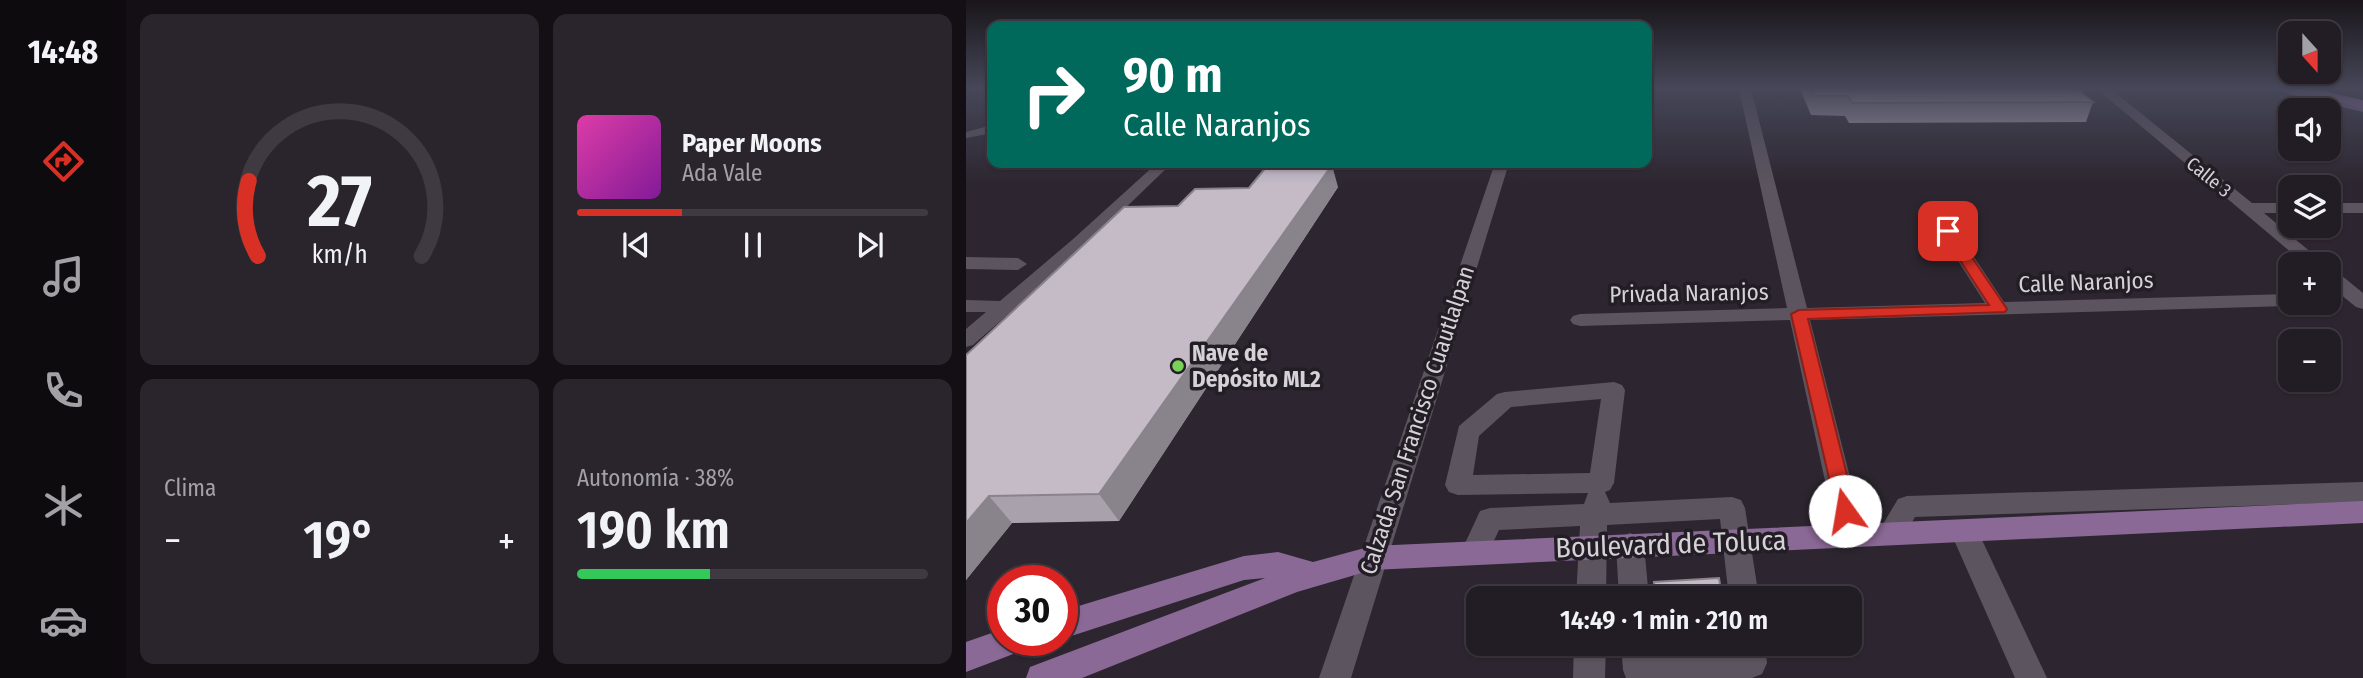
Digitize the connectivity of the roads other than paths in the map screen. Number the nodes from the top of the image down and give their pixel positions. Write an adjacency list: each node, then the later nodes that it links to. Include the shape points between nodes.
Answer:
1 (1753, 121): 22 (street)
2 (2141, 121): 7 (street, Calle 3)
3 (987, 129): 4 (street)
4 (967, 131)
5 (1161, 168): 20 (street)
6 (1500, 168): 40 (street, Calzada San Francisco Cuautlalpan)
7 (2247, 208): 8 (street); 12 (street, Calle 3)
8 (2278, 208)
9 (2341, 208): 10 (street)
10 (2363, 208)
11 (1948, 231): 21 (street)
12 (2301, 252)
13 (966, 263): 14 (street)
14 (1018, 264)
15 (2341, 284): 18 (street)
16 (2341, 299): 18 (street)
17 (2278, 300): 21 (street, Calle Naranjos)
18 (2361, 300)
19 (966, 306): 20 (street)
20 (1005, 307): 24 (street)
21 (1999, 309): 22 (street, Calle Naranjos)
22 (1799, 314): 23 (street, Privada Naranjos); 35 (street)
23 (1580, 320)
24 (966, 340)
25 (1601, 483): 25 (street, via 1471,485 1458,485 1468,432 1505,400 1614,390); 31 (street)
26 (2363, 492): 28 (street)
27 (2077, 501): 29 (street); 32 (street); 34 (street, via 1907,507)
28 (2304, 505): 29 (main road, Boulevard de Toluca); 30 (main road, Boulevard de Toluca)
29 (2165, 510): 32 (main road, Boulevard de Toluca)
30 (2363, 512)
31 (1594, 513): 36 (street, via 1732,508); 38 (street); 39 (street, via 1490,519)
32 (2092, 525): 33 (main road, Boulevard de Toluca)
33 (1964, 531): 34 (main road, Boulevard de Toluca); 54 (street)
34 (1891, 534): 35 (main road, Boulevard de Toluca)
35 (1851, 536): 36 (main road, Boulevard de Toluca)
36 (1738, 541): 37 (main road, Boulevard de Toluca); 44 (street)
37 (1630, 545): 38 (main road, Boulevard de Toluca); 43 (street)
38 (1592, 547): 39 (main road, Boulevard de Toluca); 42 (street)
39 (1475, 552): 40 (main road, Boulevard de Toluca)
40 (1372, 558): 41 (main road, Boulevard de Toluca); 52 (street, Calzada San Francisco Cuautlalpan)
41 (1312, 574): 45 (main road, via 1278,564 1244,568); 51 (main road, Boulevard de Toluca)
42 (1591, 586)
43 (1633, 586)
44 (1743, 586)
45 (1078, 620)
46 (987, 649): 50 (main road)
47 (1590, 656): 53 (street)
48 (1638, 656): 49 (street, via 1639,670 1751,663)
49 (1750, 656)
50 (966, 657)
51 (1042, 678)
52 (1335, 678)
53 (1589, 678)
54 (2031, 678)

